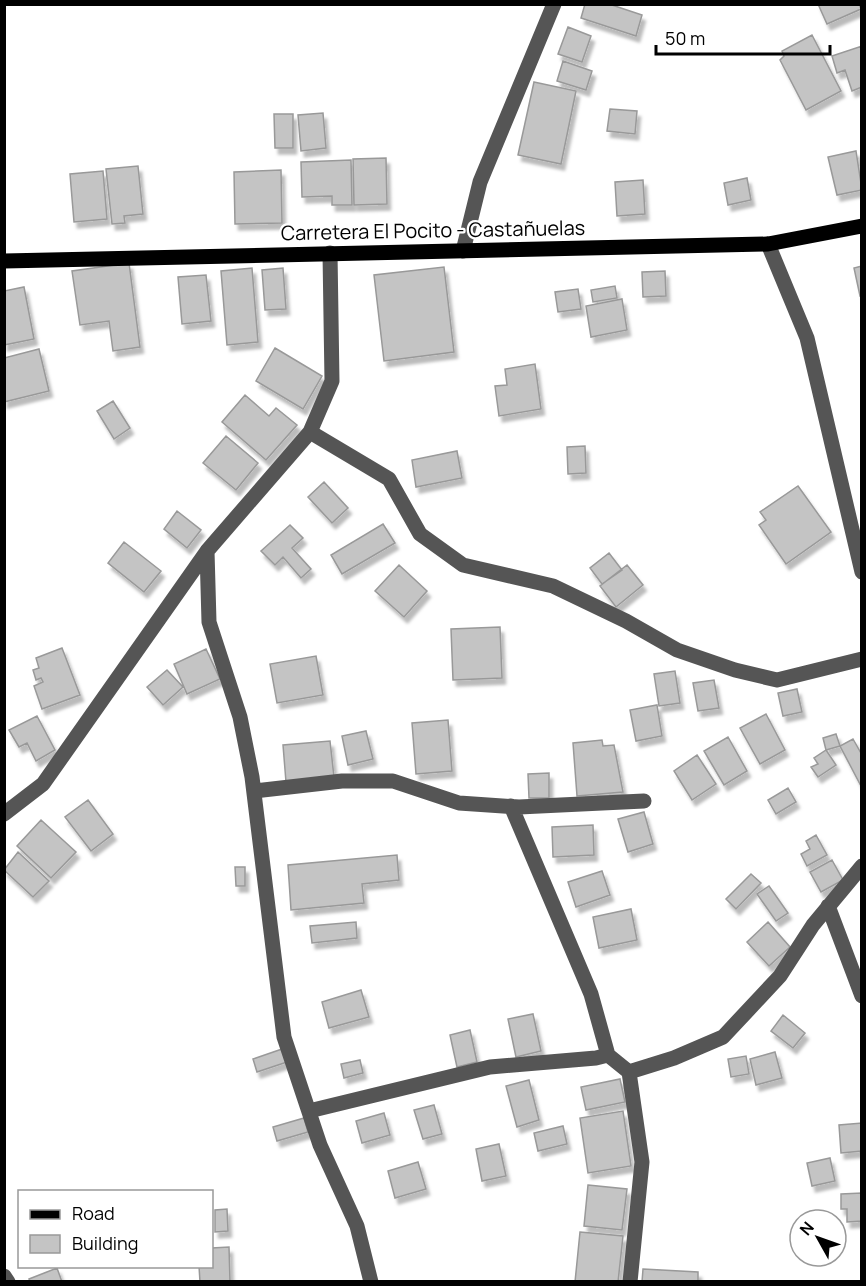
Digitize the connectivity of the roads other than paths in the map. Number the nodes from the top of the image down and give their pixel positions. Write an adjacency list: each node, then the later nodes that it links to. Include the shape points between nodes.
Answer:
1 (554, 4): 4 (street, via 480,182)
2 (861, 226): 3 (main road, Carretera El Pocito - Castañuelas)
3 (768, 244): 4 (main road, Carretera El Pocito - Castañuelas); 9 (street, via 807,338)
4 (463, 251): 5 (main road, Carretera El Pocito - Castañuelas)
5 (330, 253): 6 (main road, Carretera El Pocito - Castañuelas); 7 (street, via 332,381)
6 (4, 261)
7 (310, 432): 8 (street); 10 (street, via 389,479 420,534 463,565 553,586 677,650 777,680)
8 (207, 551): 11 (street, via 209,622 240,717); 14 (street, via 43,784)
9 (861, 572)
10 (861, 659)
11 (254, 791): 13 (street, via 342,781 393,781 459,802); 20 (street, via 284,1037)
12 (644, 801): 13 (street)
13 (511, 806): 18 (street, via 591,994)
14 (4, 814)
15 (861, 866): 16 (street)
16 (828, 906): 17 (street); 19 (street, via 780,976 723,1037)
17 (861, 996)
18 (608, 1055): 19 (street); 20 (street, via 489,1067)
19 (629, 1072): 24 (street, via 642,1162)
20 (309, 1111): 23 (street, via 357,1226)
21 (4, 1276): 22 (street)
22 (8, 1281)
23 (371, 1281)
24 (630, 1281)

